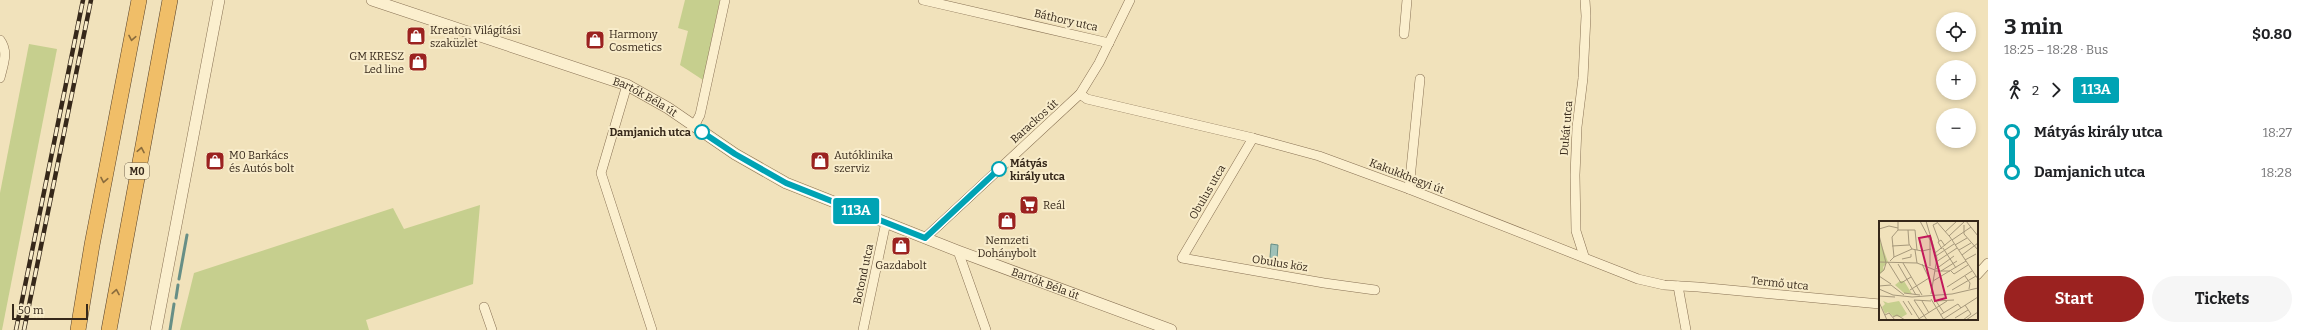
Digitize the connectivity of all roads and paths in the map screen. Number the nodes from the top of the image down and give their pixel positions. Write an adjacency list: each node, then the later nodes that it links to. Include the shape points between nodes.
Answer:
1 (139, 0): 32 (highway, one-way to 32)
2 (219, 0): 34 (street)
3 (725, 0): 17 (street, via 700,115)
4 (923, 0): 12 (street, Báthory utca)
5 (1130, 0): 12 (street, Barackos út)
6 (1407, 0): 10 (street)
7 (1584, 0): 23 (street, Dukát utca, via 1586,16 1583,78 1575,175 1576,231)
8 (375, 1): 15 (street, Bartók Béla út)
9 (169, 4): 33 (highway, M0, one-way to 9)
10 (1404, 34)
11 (0, 40): 13 (street, via 5,47)
12 (1109, 43): 16 (street, Barackos út)
13 (0, 78)
14 (1420, 79): 19 (street)
15 (627, 85): 17 (street, Bartók Béla út, via 651,97); 36 (street, via 601,173)
16 (1080, 94): 18 (street, Kakukkhegyi út, via 1087,98); 21 (street, Barackos út)
17 (694, 126): 20 (street, Bartók Béla út, via 735,154 786,183)
18 (1253, 138): 19 (street, Kakukkhegyi út, via 1319,156); 24 (street, Obulus utca)
19 (1409, 189): 23 (street, Kakukkhegyi út)
20 (886, 222): 21 (street, Bartók Béla út); 37 (street, Botond utca)
21 (925, 238): 22 (street, Bartók Béla út)
22 (958, 251): 31 (street, Bartók Béla út); 38 (street)
23 (1584, 256): 27 (street, Kakukkhegyi út, via 1638,279)
24 (1182, 258): 28 (street, Obulus köz)
25 (1988, 263): 26 (street)
26 (1978, 274)
27 (1678, 286): 29 (street, Termő utca); 40 (street)
28 (1374, 290)
29 (1879, 304)
30 (484, 307): 35 (street)
31 (1156, 327): 39 (street, Bartók Béla út)
32 (78, 330)
33 (109, 330)
34 (156, 330)
35 (492, 330)
36 (652, 330)
37 (863, 330)
38 (986, 330)
39 (1171, 330)
40 (1686, 330)

